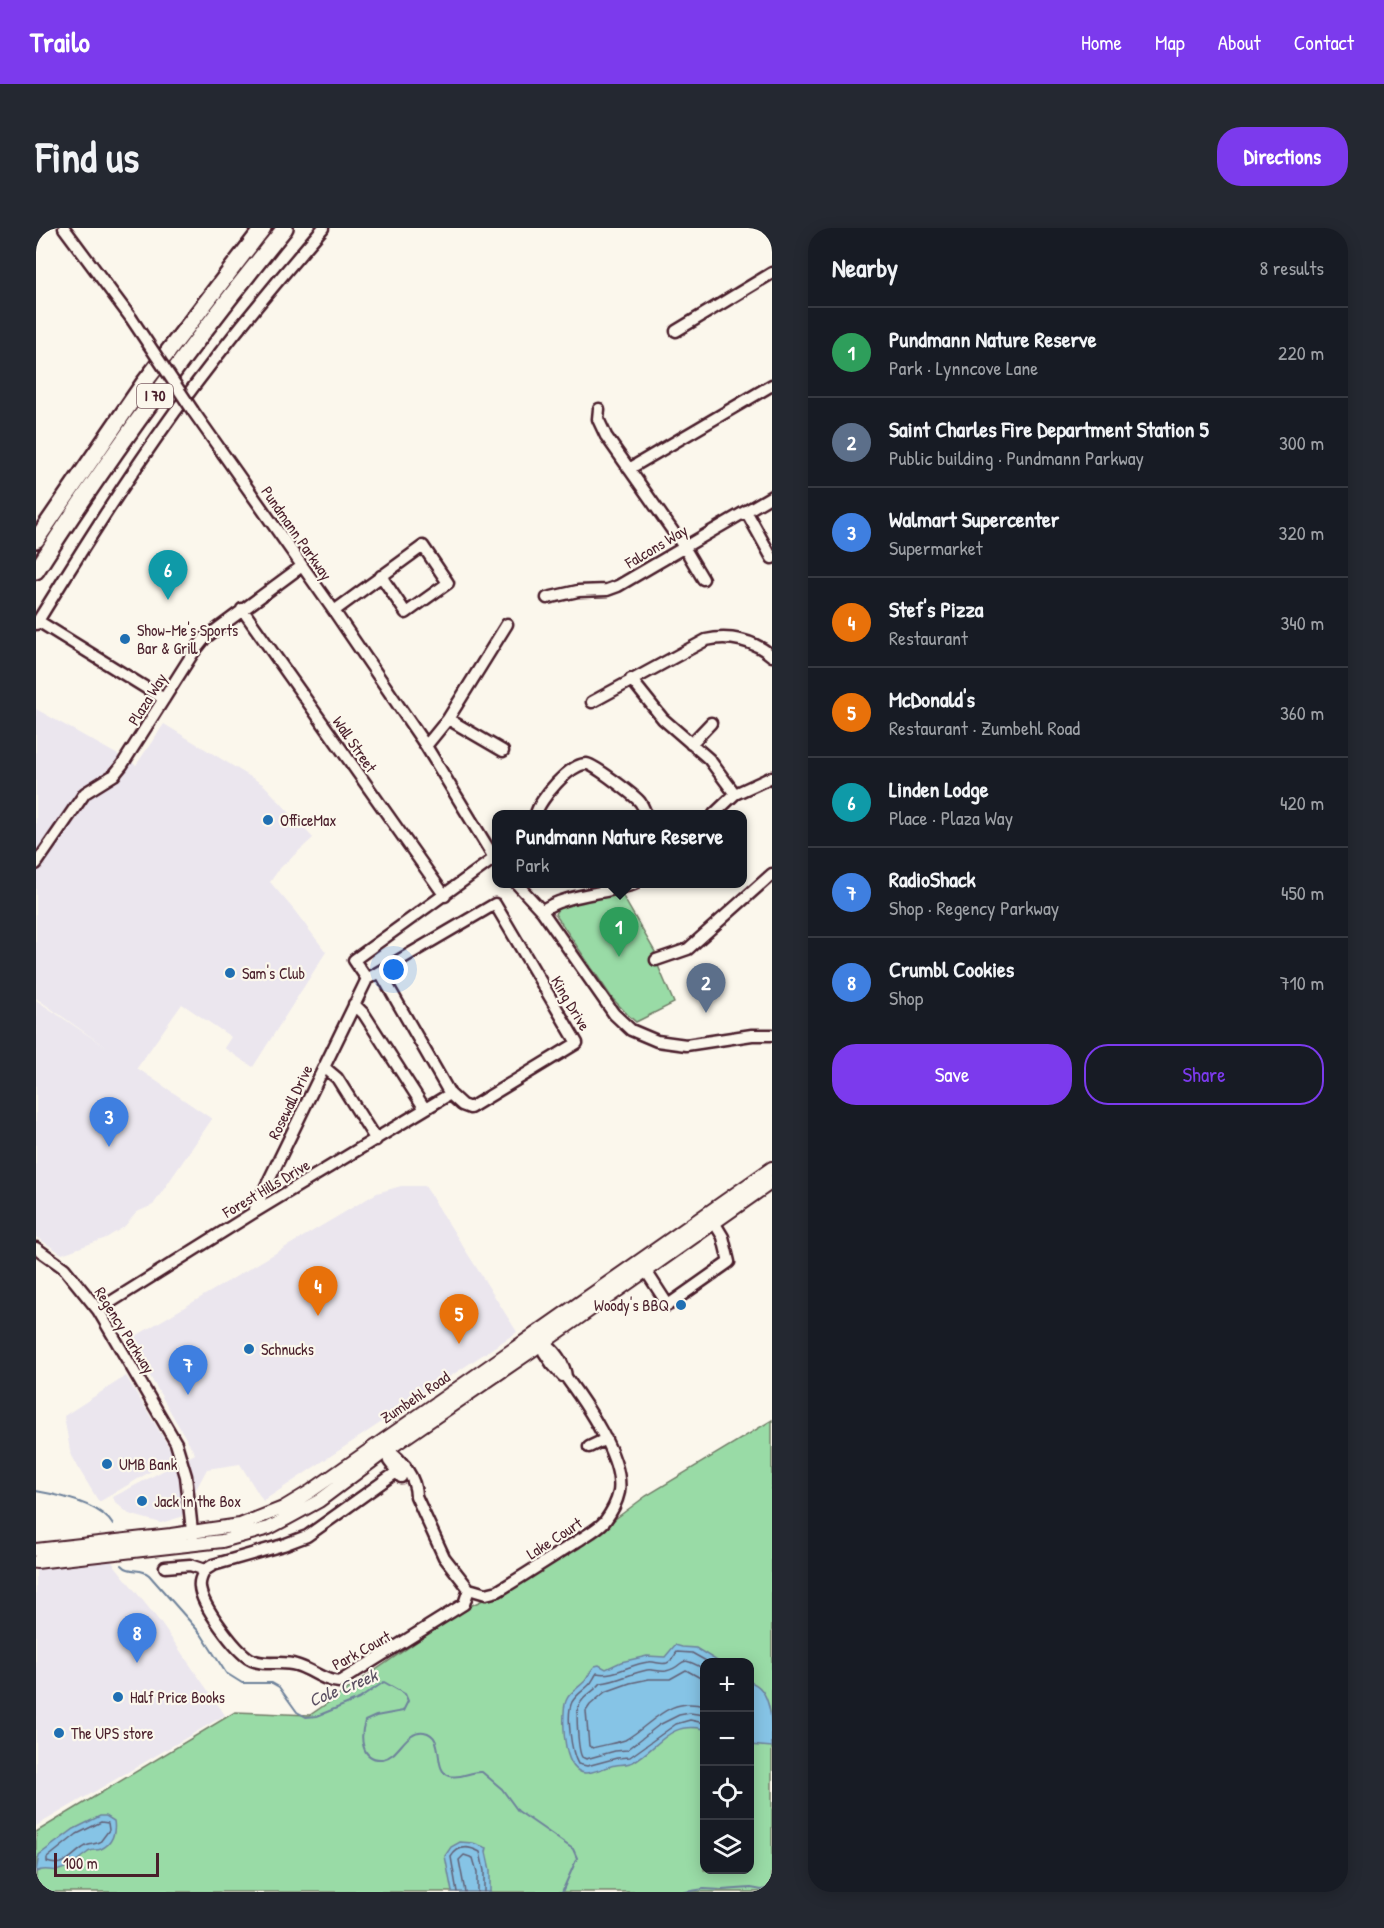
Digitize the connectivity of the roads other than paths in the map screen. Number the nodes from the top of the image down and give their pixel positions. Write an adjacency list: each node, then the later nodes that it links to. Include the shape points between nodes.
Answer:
1 (64, 228): 15 (street, Pundmann Parkway, bridge)
2 (263, 228): 12 (highway, I 70, via 137,393)
3 (285, 228): 16 (highway, I 70, via 147,407)
4 (323, 228): 22 (street, via 261,300 174,414)
5 (772, 273): 6 (street)
6 (676, 331)
7 (772, 386): 9 (street)
8 (599, 409): 9 (street, via 598,418 606,436)
9 (629, 469): 13 (street)
10 (772, 496): 11 (street, Falcons Way)
11 (746, 511): 13 (street, Falcons Way); 14 (street)
12 (36, 540)
13 (684, 547): 18 (street); 19 (street, Falcons Way, via 612,589)
14 (772, 558)
15 (302, 566): 20 (street, Plaza Way); 21 (street, Pundmann Parkway)
16 (36, 571)
17 (381, 576): 17 (street, via 423,546 448,583 406,613); 21 (street)
18 (703, 579)
19 (547, 598)
20 (242, 609): 26 (street, Plaza Way, via 205,638); 44 (street, Wall Street)
21 (334, 611): 31 (street, Pundmann Parkway)
22 (37, 622): 26 (street)
23 (507, 624): 28 (street)
24 (772, 656): 25 (street, via 749,642 718,638 695,645)
25 (631, 679): 27 (street); 30 (street, via 663,719)
26 (165, 699): 40 (street, Plaza Way, via 122,765 114,775 85,792)
27 (592, 702)
28 (448, 719): 31 (street); 32 (street)
29 (711, 723): 30 (street)
30 (691, 744): 34 (street, via 709,759)
31 (426, 746): 38 (street, Pundmann Parkway)
32 (503, 751)
33 (772, 777): 34 (street)
34 (735, 794): 37 (street)
35 (537, 810): 36 (street, via 572,768 589,764 634,797)
36 (644, 810)
37 (718, 810)
38 (492, 854)
39 (492, 861): 44 (street)
40 (36, 864)
41 (772, 874): 46 (street, via 688,949)
42 (521, 888): 45 (street)
43 (622, 888): 45 (street, via 554,903)
44 (445, 896): 48 (street, via 354,960)
45 (542, 911): 50 (street, via 614,1014 632,1030 657,1041 686,1045)
46 (656, 960)
47 (380, 972): 48 (street); 52 (street); 52 (street, King Drive, via 495,904 577,1044 470,1108)
48 (367, 979): 49 (street, Rosewall Drive)
49 (354, 1004): 51 (street, Rosewall Drive); 53 (street)
50 (772, 1035)
51 (324, 1067): 54 (street, via 337,1078); 57 (street, Rosewall Drive)
52 (450, 1094): 53 (street, Forest Hills Drive)
53 (425, 1109): 54 (street, Forest Hills Drive)
54 (376, 1140): 57 (street, Forest Hills Drive)
55 (772, 1168): 58 (main road, Zumbehl Road)
56 (772, 1182): 58 (main road, Zumbehl Road)
57 (253, 1213): 61 (street, Forest Hills Drive)
58 (712, 1218): 60 (main road, Zumbehl Road); 60 (street, via 723,1237 729,1262 668,1305); 62 (main road, Zumbehl Road)
59 (36, 1248): 61 (street, Regency Parkway, via 64,1268)
60 (646, 1271): 62 (main road, Zumbehl Road)
61 (98, 1310): 67 (street, Regency Parkway, via 176,1443 186,1476)
62 (540, 1338): 63 (street, Lake Court, via 544,1352 566,1377); 64 (main road, Zumbehl Road)
63 (606, 1439): 65 (street); 73 (street, Lake Court, via 619,1492 605,1522 498,1591 486,1594)
64 (384, 1445): 66 (street, via 397,1456); 67 (main road, Zumbehl Road, via 284,1508)
65 (589, 1448)
66 (401, 1469): 72 (street, via 307,1536); 73 (street, via 444,1557)
67 (193, 1539): 69 (main road, Zumbehl Road)
68 (36, 1550): 69 (main road, Zumbehl Road)
69 (78, 1551): 70 (main road, Zumbehl Road)
70 (36, 1562)
71 (165, 1567): 72 (street, via 190,1565)
72 (205, 1570): 73 (street, Park Court, via 200,1586 204,1600 243,1655 261,1664 298,1665 339,1683 464,1604)
73 (469, 1589)

